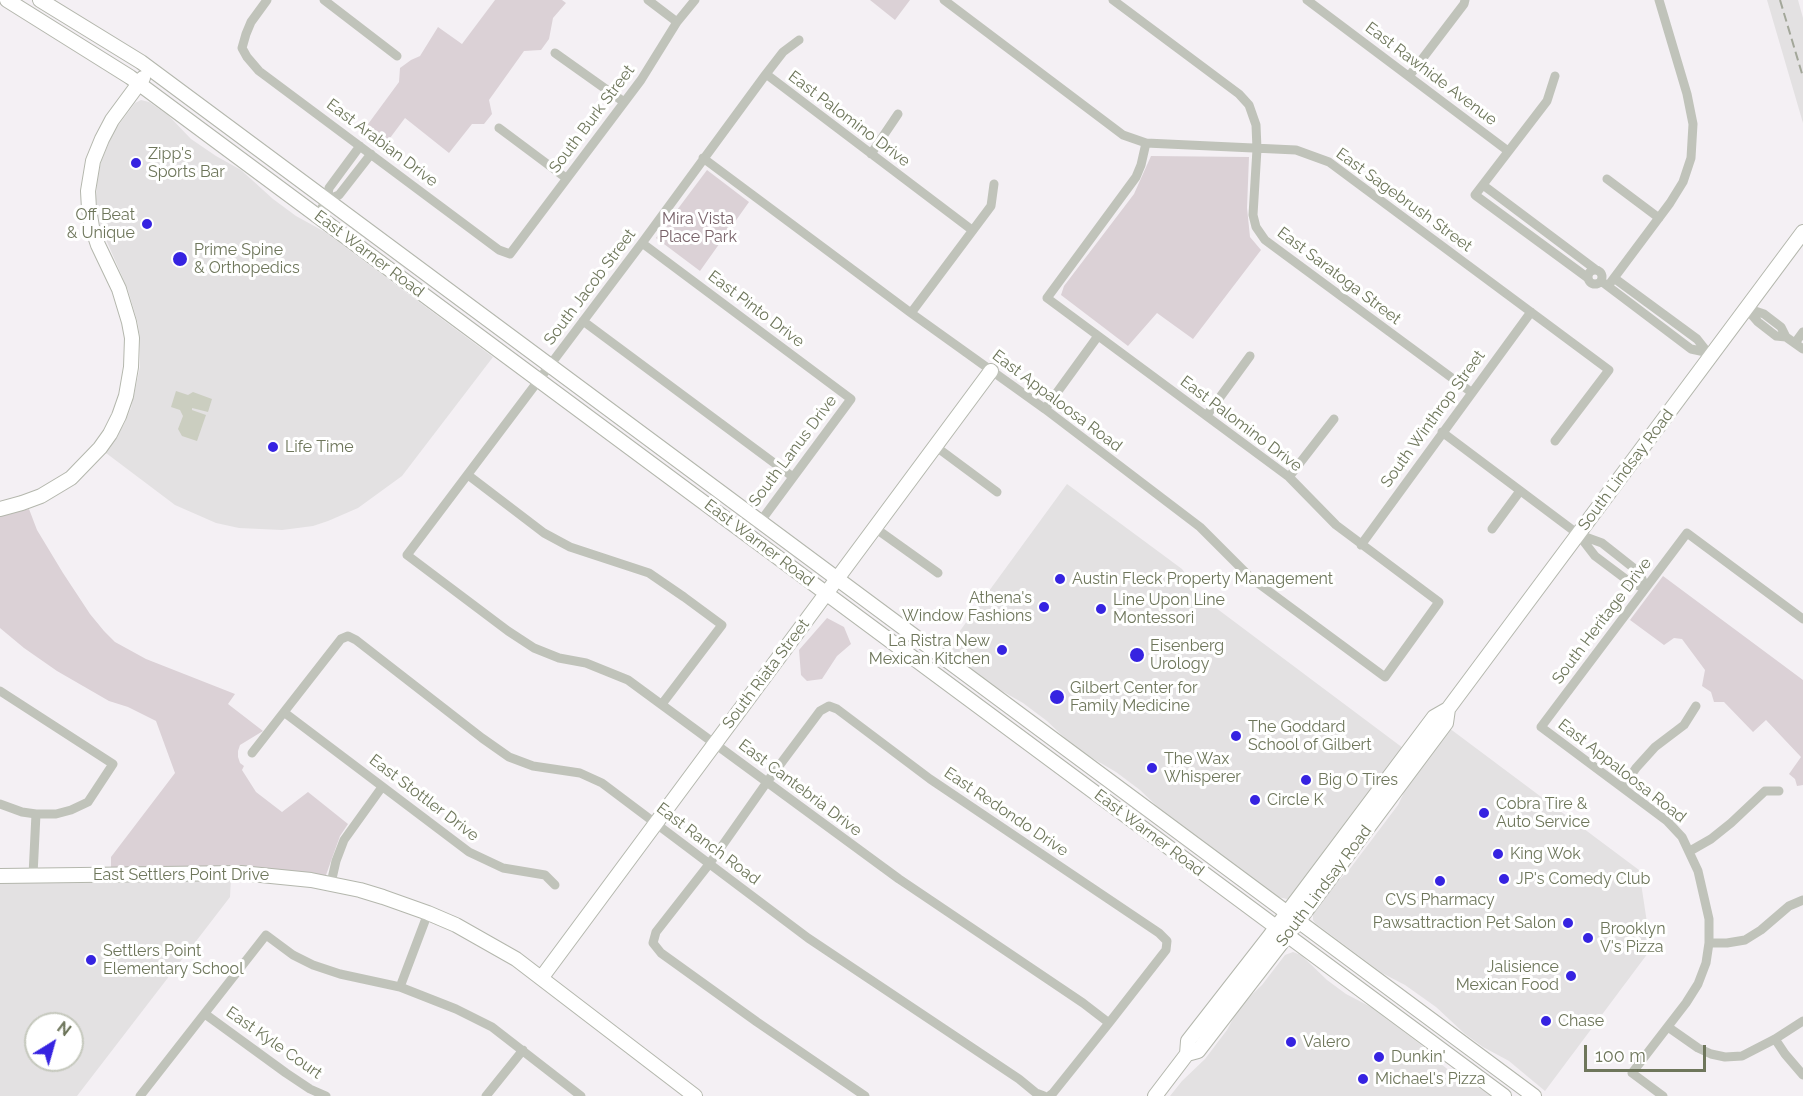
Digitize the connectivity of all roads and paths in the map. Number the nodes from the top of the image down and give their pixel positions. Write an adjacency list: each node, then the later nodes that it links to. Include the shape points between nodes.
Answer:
1 (7, 0): 20 (main road, East Warner Road)
2 (40, 0): 16 (main road, East Warner Road)
3 (267, 0): 25 (street, East Arabian Drive, via 246,34 242,48 247,57)
4 (324, 0): 15 (street)
5 (648, 0): 12 (street)
6 (695, 0): 12 (street, South Burk Street)
7 (944, 0): 24 (street, via 1123,135)
8 (1113, 0): 26 (street, via 1239,94 1249,105 1256,125)
9 (1307, 0): 18 (street, East Rawhide Avenue)
10 (1465, 0): 18 (street)
11 (1659, 0): 37 (street, via 1693,124 1691,158 1683,182)
12 (677, 22): 21 (street, South Burk Street)
13 (799, 40): 17 (street, South Jacob Street, via 783,52)
14 (555, 53): 21 (street)
15 (397, 56)
16 (149, 69): 20 (main road); 35 (main road, East Warner Road)
17 (766, 74): 29 (street, East Palomino Drive); 30 (street, South Jacob Street)
18 (1410, 75): 27 (street, East Rawhide Avenue)
19 (1555, 75): 27 (street, via 1547,101)
20 (138, 84): 36 (main road, East Warner Road); 75 (main road, via 99,145 88,191 92,226 119,289 132,338 126,396 105,441 71,478 41,496)
21 (624, 102): 31 (street, South Burk Street)
22 (898, 114): 29 (street)
23 (499, 128): 31 (street)
24 (1146, 143): 26 (street); 55 (street, East Palomino Drive, via 1141,165 1128,189 1047,298)
25 (360, 146): 28 (street, East Arabian Drive); 35 (street, via 329,188)
26 (1257, 149): 51 (street, East Sagebrush Street, via 1296,150 1329,162); 62 (street, East Saratoga Street, via 1253,215 1265,240)
27 (1509, 150): 34 (street)
28 (371, 154): 35 (street, via 339,195); 45 (street, East Arabian Drive, via 499,250)
29 (871, 154): 39 (street, East Palomino Drive)
30 (703, 158): 43 (street, South Jacob Street); 52 (street, East Appaloosa Road)
31 (566, 178): 45 (street, South Burk Street)
32 (1607, 179): 37 (street)
33 (994, 184): 39 (street, via 991,206)
34 (1483, 185): 38 (street); 41 (street, via 1475,195)
35 (327, 200): 36 (street); 59 (main road, East Warner Road)
36 (317, 215): 61 (main road, East Warner Road)
37 (1659, 218): 48 (street)
38 (1537, 226): 41 (street); 42 (street)
39 (972, 230): 52 (street)
40 (1803, 232): 50 (main road, South Lindsay Road)
41 (1529, 236): 44 (street)
42 (1558, 242): 44 (street); 46 (street)
43 (642, 243): 53 (street, South Jacob Street); 63 (street, East Pinto Drive)
44 (1551, 252): 47 (street)
45 (510, 254)
46 (1595, 269): 47 (street); 49 (street, via 1602,274)
47 (1588, 278): 49 (street, via 1595,284)
48 (1614, 278): 49 (street); 57 (street, via 1697,339)
49 (1605, 284): 57 (street, via 1691,349)
50 (1746, 308): 56 (street, via 1764,314); 57 (main road, South Lindsay Road)
51 (1531, 312): 62 (street, South Winthrop Street); 68 (street, East Sagebrush Street, via 1610,370)
52 (911, 313): 60 (street, East Appaloosa Road)
53 (584, 321): 59 (street, South Jacob Street); 71 (street)
54 (1803, 332): 56 (street)
55 (1098, 336): 64 (street); 65 (street, East Palomino Drive)
56 (1799, 346)
57 (1708, 354): 79 (main road, South Lindsay Road)
58 (1250, 356): 65 (street)
59 (550, 366): 61 (street, South Jacob Street); 76 (main road, East Warner Road)
60 (991, 371): 64 (street, East Appaloosa Road); 69 (main road, South Riata Street)
61 (539, 380): 70 (street, South Jacob Street); 85 (main road, East Warner Road)
62 (1472, 392): 67 (street, South Winthrop Street)
63 (851, 399): 71 (street, South Lanus Drive)
64 (1045, 409): 86 (street, East Appaloosa Road, via 1200,527 1251,578 1385,677)
65 (1207, 415): 72 (street, East Palomino Drive)
66 (1334, 419): 72 (street)
67 (1442, 432): 73 (street); 80 (street, South Winthrop Street)
68 (1555, 441)
69 (935, 446): 74 (street); 77 (main road, South Riata Street)
70 (468, 475): 81 (street, South Jacob Street); 89 (street, via 544,533 570,547 649,573 722,625)
71 (793, 477): 76 (street, South Lanus Drive)
72 (1289, 477): 80 (street, East Palomino Drive, via 1336,525)
73 (1520, 491): 78 (street); 79 (street)
74 (997, 492)
75 (0, 509)
76 (759, 522): 83 (main road, East Warner Road)
77 (875, 528): 82 (street); 83 (main road, South Riata Street)
78 (1492, 529)
79 (1578, 534): 84 (street, via 1595,556 1631,583); 84 (street, via 1602,543 1640,573); 91 (main road, South Lindsay Road)
80 (1361, 544): 86 (street, East Palomino Drive)
81 (406, 555): 89 (street, East Cantebria Drive, via 534,648 628,680)
82 (938, 573)
83 (837, 579): 85 (main road, South Riata Street); 97 (main road, East Warner Road)
84 (1645, 588): 87 (street, South Heritage Drive, via 1687,533); 93 (street, South Heritage Drive)
85 (826, 593): 95 (main road, South Riata Street); 100 (main road, East Warner Road)
86 (1439, 602)
87 (1803, 619)
88 (0, 691): 105 (street, via 113,764 88,802 56,814)
89 (662, 704): 95 (street, East Cantebria Drive)
90 (1696, 706): 102 (street, via 1684,725 1655,747)
91 (1448, 709): 94 (main road, South Lindsay Road, via 1434,717); 99 (main road, South Lindsay Road, via 1446,723)
92 (285, 713): 96 (street); 101 (street, East Stottler Drive); 106 (street, East Ranch Road, via 341,639 348,636 509,757 533,766 580,773 602,783)
93 (1541, 727): 102 (street, East Appaloosa Road)
94 (1419, 737): 99 (main road, via 1414,754 1400,774); 115 (main road, South Lindsay Road)
95 (715, 743): 98 (street, East Cantebria Drive); 106 (main road, South Riata Street)
96 (252, 753)
97 (1096, 771): 100 (main road); 115 (main road, East Warner Road)
98 (767, 782): 108 (street); 122 (street, East Cantebria Drive, via 899,879); 122 (street, East Redondo Drive, via 820,711 829,706 837,709 930,779 1159,933 1167,941 1166,950)
99 (1401, 783): 115 (main road, South Lindsay Road)
100 (1085, 785): 116 (main road, East Warner Road)
101 (382, 787): 111 (street, via 344,840); 112 (street, East Stottler Drive, via 469,852 503,868 545,875)
102 (1623, 788): 107 (street, East Appaloosa Road, via 1666,821)
103 (1779, 790): 107 (street, via 1765,791 1711,839)
104 (0, 804): 105 (street)
105 (36, 814): 109 (street)
106 (656, 824): 108 (street, East Ranch Road); 118 (main road, South Riata Street)
107 (1690, 851): 117 (street, East Appaloosa Road, via 1704,891)
108 (710, 863): 134 (street, via 656,932 653,943 661,953); 135 (street, East Ranch Road, via 808,938)
109 (33, 875): 110 (main road, East Settlers Point Drive); 111 (main road, East Settlers Point Drive, via 232,873)
110 (0, 876)
111 (331, 884): 114 (main road, East Settlers Point Drive)
112 (555, 885)
113 (1803, 900): 117 (street, via 1789,906 1745,940)
114 (428, 913): 118 (main road, East Settlers Point Drive, via 498,948); 119 (street)
115 (1293, 916): 116 (main road, South Lindsay Road); 126 (main road, East Warner Road)
116 (1282, 931): 128 (main road, East Warner Road); 137 (main road, South Lindsay Road, via 1198,1051 1187,1054)
117 (1709, 943): 123 (street, East Appaloosa Road, via 1698,984)
118 (542, 977): 133 (main road, East Settlers Point Drive)
119 (400, 987): 120 (street, via 313,965 266,935); 125 (street, via 492,1027)
120 (205, 1014): 129 (street); 130 (street, East Kyle Court, via 286,1073)
121 (1803, 1021): 124 (street)
122 (1109, 1023): 136 (street)
123 (1668, 1026): 124 (street, via 1698,1048 1725,1056 1742,1056); 140 (street, East Appaloosa Road, via 1632,1073)
124 (1775, 1039): 127 (street)
125 (523, 1050): 131 (street); 132 (street)
126 (1490, 1063): 128 (main road); 139 (main road, East Warner Road)
127 (1803, 1076)
128 (1479, 1078): 138 (main road, East Warner Road)
129 (144, 1095)
130 (326, 1096)
131 (486, 1096)
132 (581, 1096)
133 (695, 1096)
134 (865, 1096)
135 (1044, 1096)
136 (1049, 1096)
137 (1155, 1096)
138 (1504, 1096)
139 (1534, 1096)
140 (1663, 1096)

